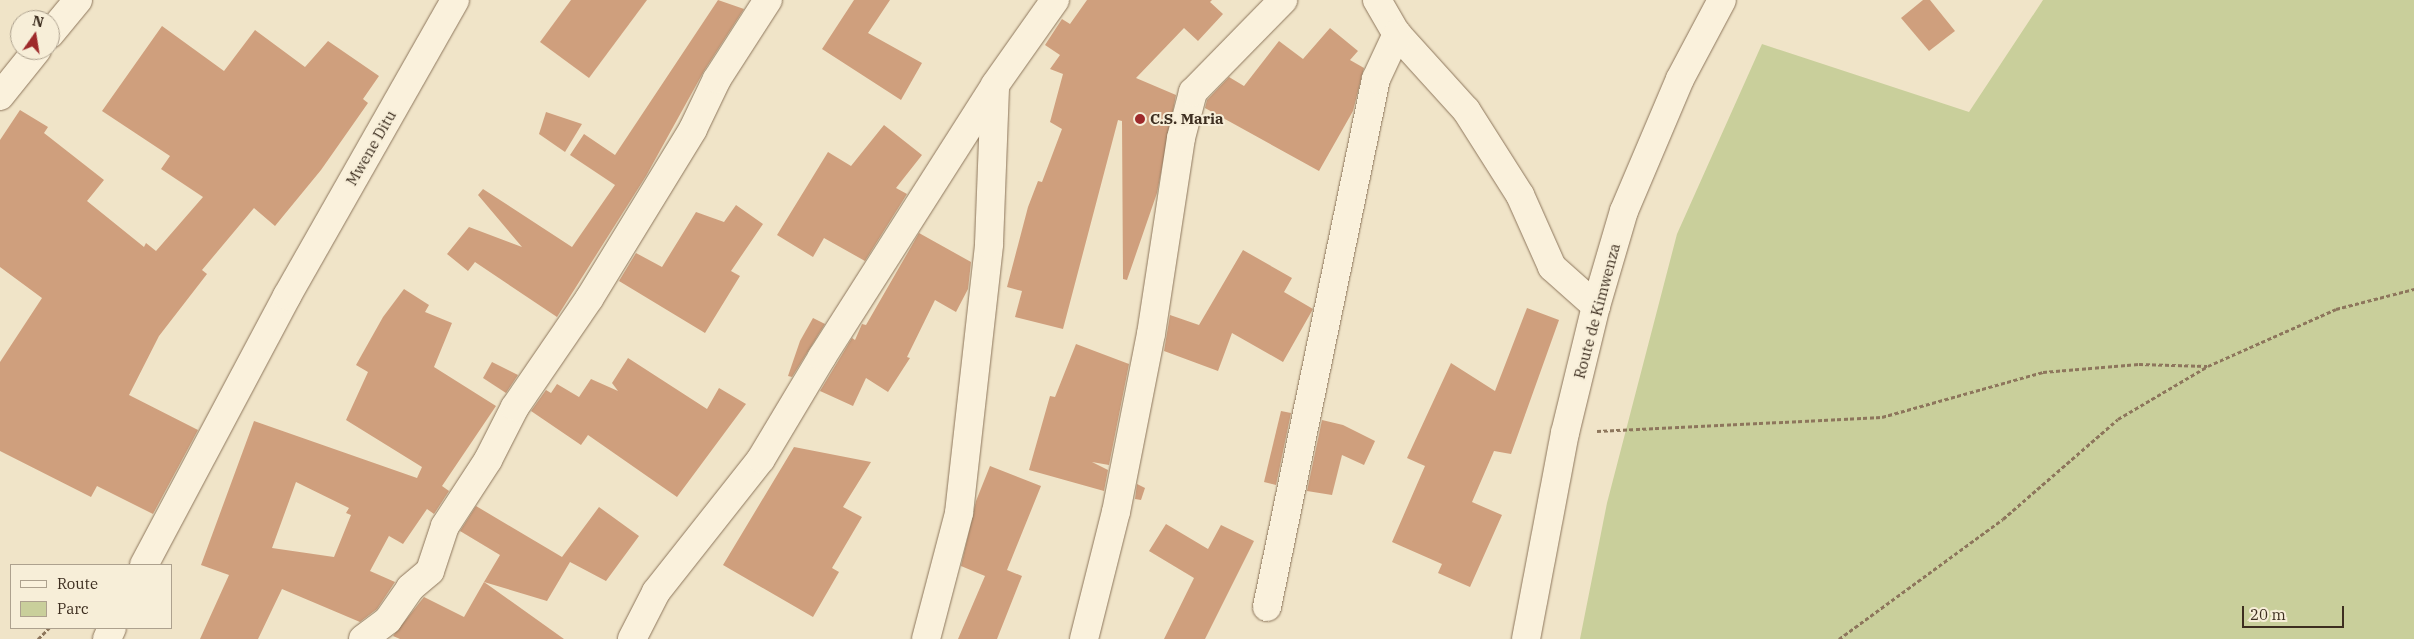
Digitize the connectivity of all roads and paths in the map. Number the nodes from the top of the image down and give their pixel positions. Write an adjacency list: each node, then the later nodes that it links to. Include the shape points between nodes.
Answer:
1 (78, 0): 8 (street)
2 (455, 0): 17 (street, Mwene Ditu, via 287,296)
3 (768, 0): 21 (street, via 717,79 693,129 590,299 515,407 488,460 445,526 430,571 410,588 388,620)
4 (1055, 0): 11 (street)
5 (1283, 0): 24 (street, via 1193,92 1181,138 1151,334 1116,512)
6 (1377, 0): 9 (street)
7 (1722, 0): 14 (street, Route de Kimwenza, via 1680,79 1624,211)
8 (60, 22)
9 (1397, 34): 14 (street, via 1466,110 1520,195 1552,267); 18 (street, via 1376,78)
10 (29, 60): 12 (street)
11 (995, 85): 22 (street, via 761,459 656,592); 23 (street, via 989,244 959,512)
12 (0, 96)
13 (2414, 289): 15 (path, via 2336,309)
14 (1596, 306): 16 (street, Route de Kimwenza)
15 (2208, 366): 16 (path, via 2139,364 2043,372 1882,417); 26 (path, via 2118,419 2003,519)
16 (1565, 433): 25 (street, Route de Kimwenza)
17 (145, 564)
18 (1267, 607)
19 (48, 629): 20 (path)
20 (38, 639)
21 (363, 639)
22 (632, 639)
23 (926, 639)
24 (1084, 639)
25 (1526, 639)
26 (1839, 639)

